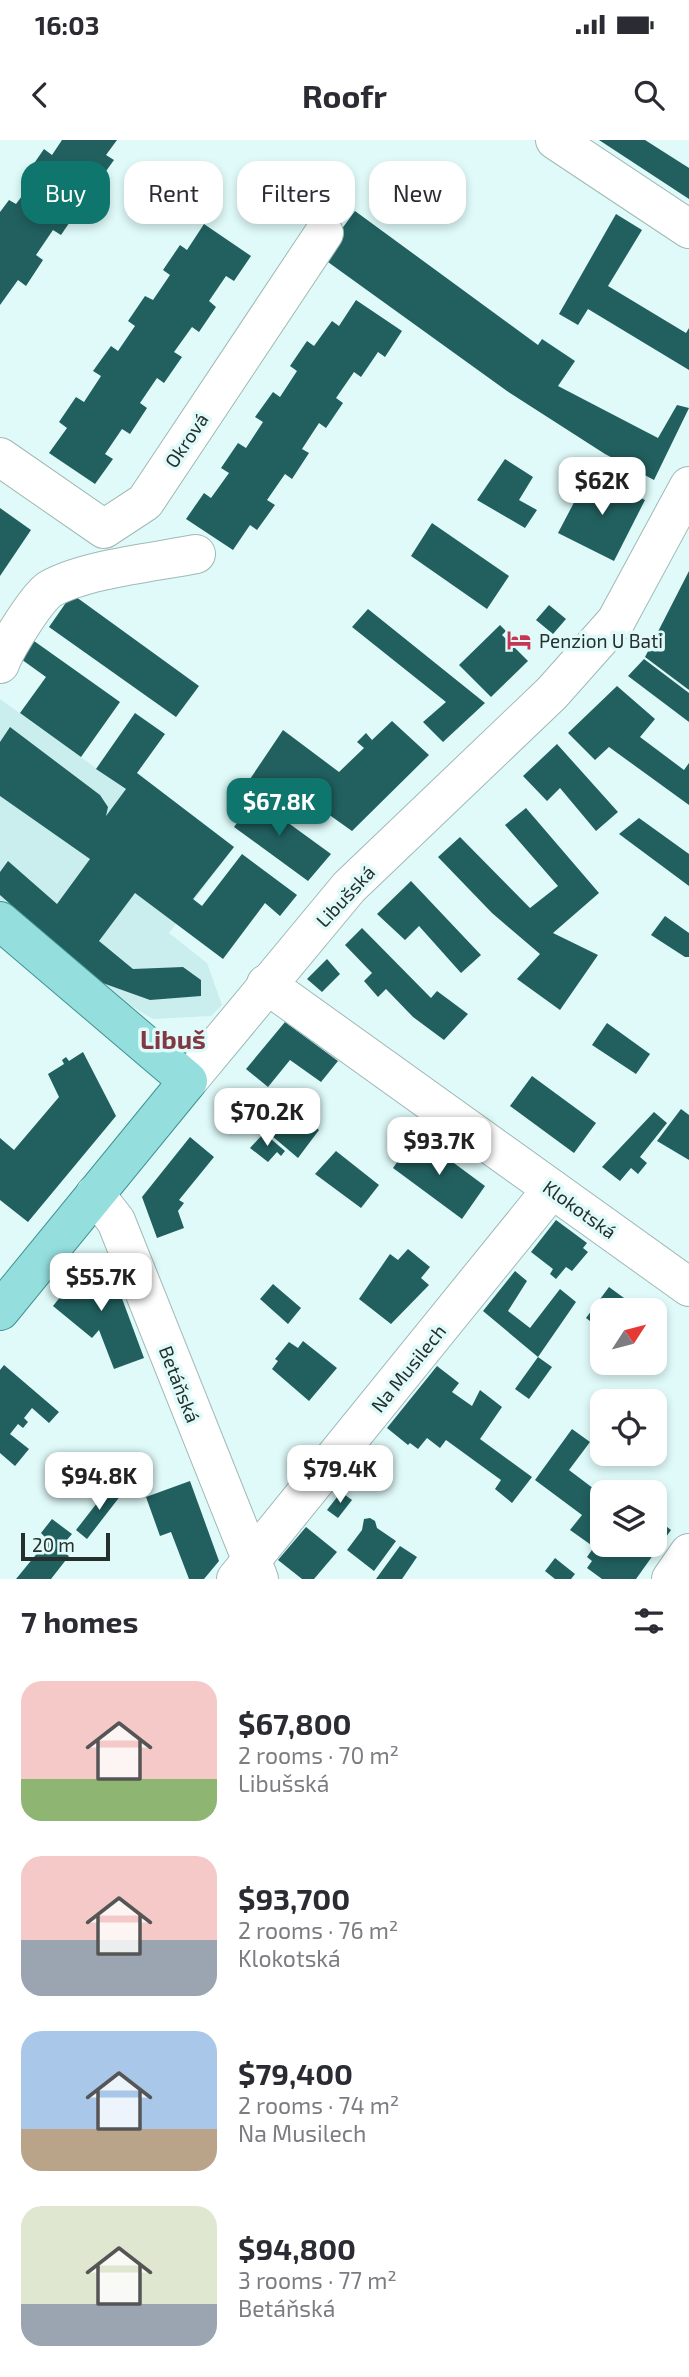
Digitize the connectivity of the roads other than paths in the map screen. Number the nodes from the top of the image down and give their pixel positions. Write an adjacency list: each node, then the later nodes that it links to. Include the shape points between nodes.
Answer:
1 (555, 140): 2 (street)
2 (689, 229)
3 (324, 233): 4 (street, Okrová, via 145,502 104,529)
4 (0, 457)
5 (689, 486): 9 (street, Libušská, via 616,621 552,693 349,887)
6 (196, 554): 7 (street, via 79,577 48,590 5,649)
7 (0, 664)
8 (0, 921): 10 (main road)
9 (266, 984): 10 (street, Libušská); 11 (street, Klokotská)
10 (188, 1081): 12 (main road, Libušská)
11 (552, 1189): 13 (street, Klokotská); 16 (street, Na Musilech)
12 (94, 1194): 14 (main road, Libušská); 16 (street, Betáňská, via 116,1221)
13 (689, 1287)
14 (0, 1311)
15 (689, 1553): 17 (street)
16 (248, 1573)
17 (671, 1579)

